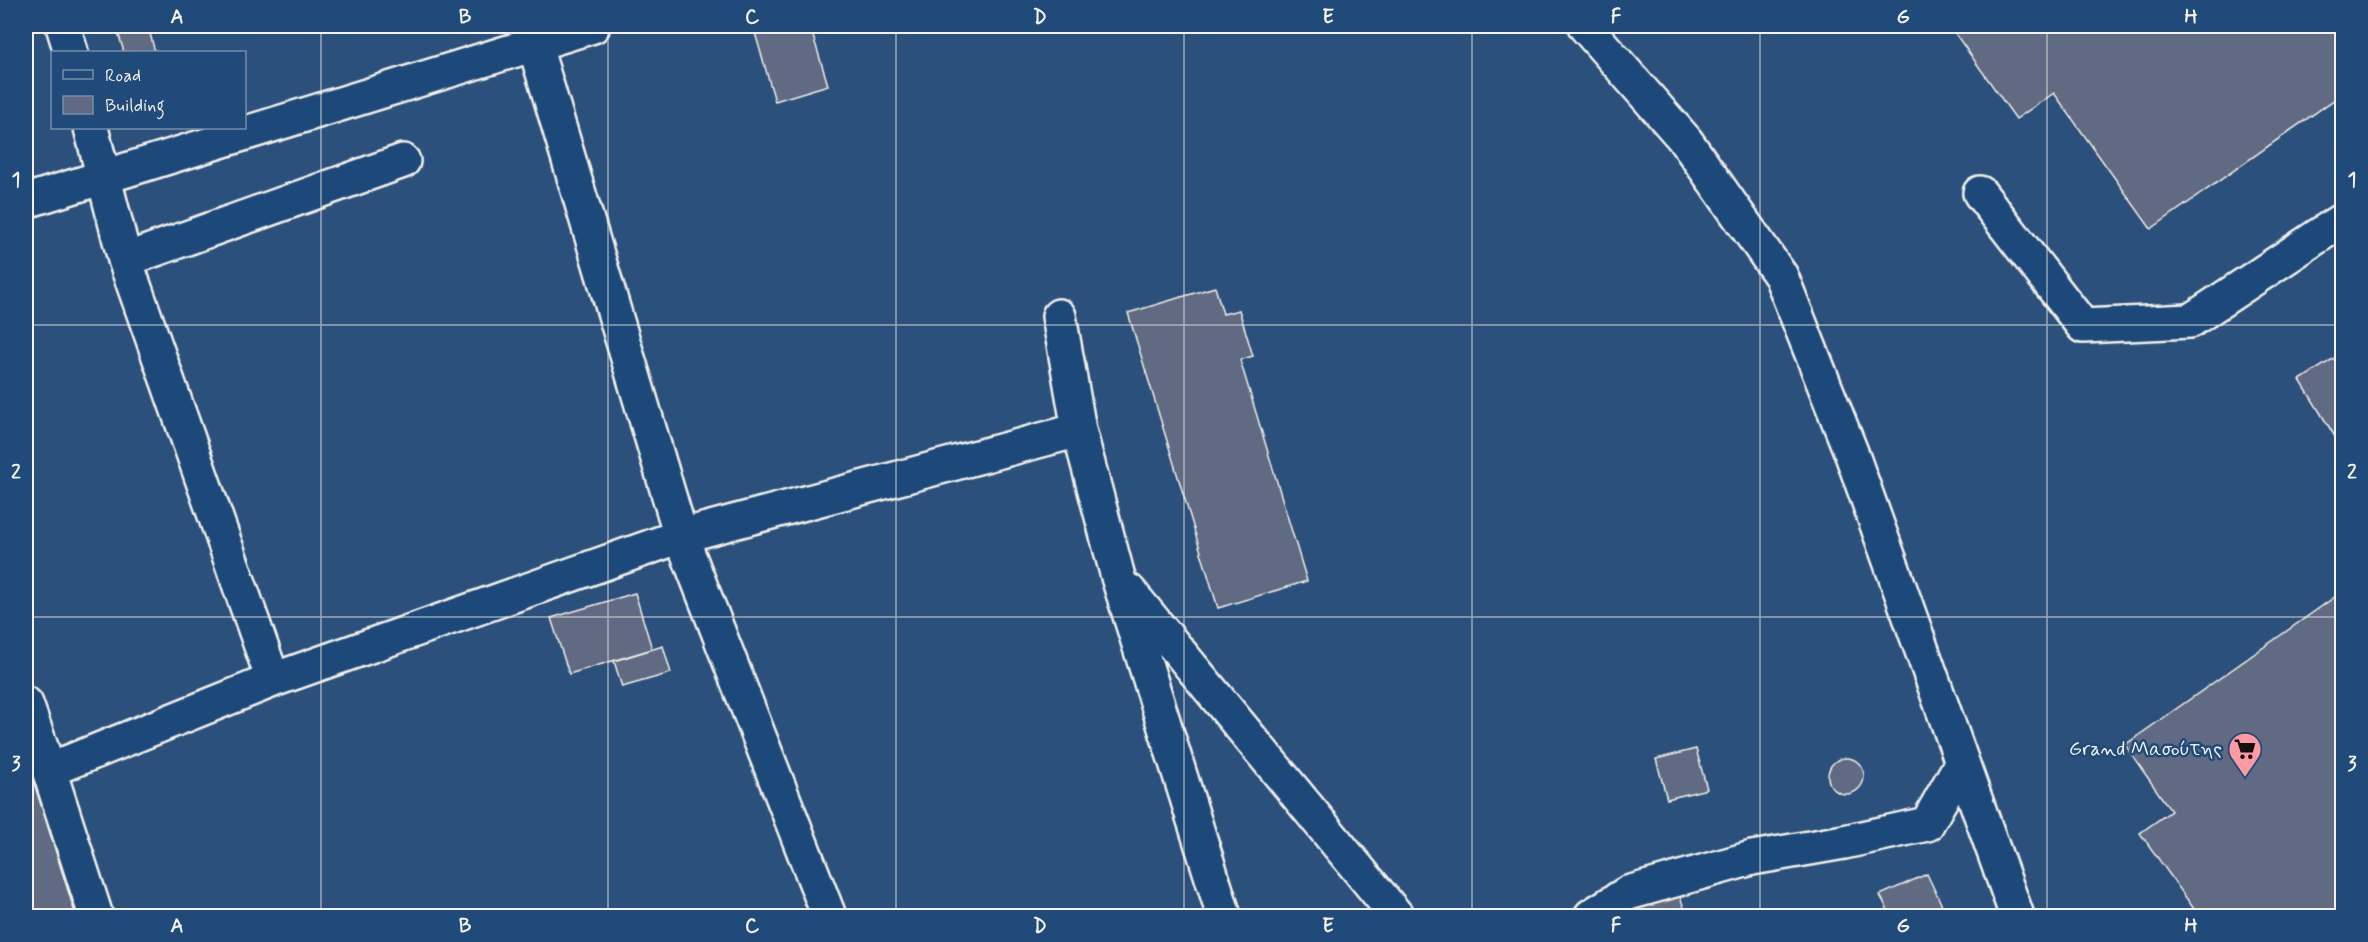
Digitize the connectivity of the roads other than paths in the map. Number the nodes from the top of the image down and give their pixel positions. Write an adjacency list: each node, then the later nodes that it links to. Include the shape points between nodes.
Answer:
1 (63, 26): 5 (street)
2 (593, 26): 4 (street)
3 (1585, 26): 21 (street, via 1686,141 1781,276 1851,452)
4 (531, 34): 8 (street); 17 (street)
5 (71, 51)
6 (91, 129): 10 (street)
7 (245, 129): 10 (street)
8 (246, 129)
9 (403, 160): 14 (street)
10 (104, 176): 12 (street); 14 (street)
11 (1980, 193): 13 (street, via 2083,326 2190,321)
12 (26, 201)
13 (2343, 220)
14 (125, 260): 19 (street)
15 (1059, 316): 16 (street)
16 (1079, 430): 17 (street); 18 (street)
17 (681, 536): 19 (street); 24 (street)
18 (1118, 577): 25 (street); 26 (street)
19 (273, 680): 22 (street)
20 (26, 704): 22 (street)
21 (1961, 764): 27 (street, via 1928,824 1752,858 1628,893); 28 (street)
22 (50, 770): 23 (street)
23 (96, 916)
24 (829, 916)
25 (1224, 916)
26 (1397, 916)
27 (1591, 916)
28 (2017, 916)

